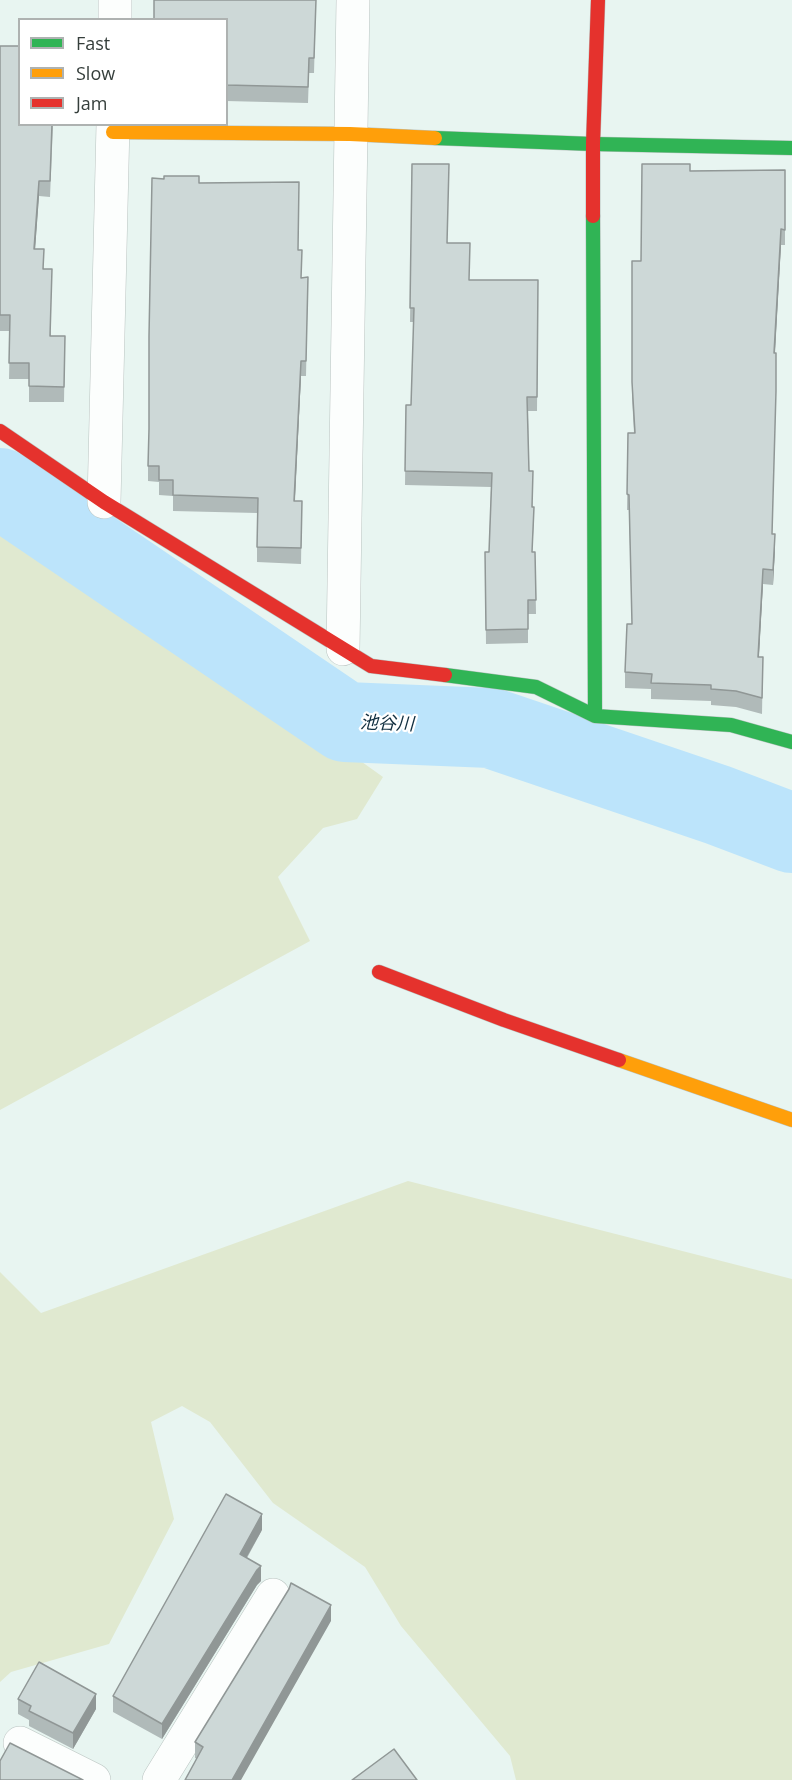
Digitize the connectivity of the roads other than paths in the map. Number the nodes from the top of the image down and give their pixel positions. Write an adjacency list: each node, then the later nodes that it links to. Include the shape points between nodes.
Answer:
1 (115, 0): 4 (street)
2 (353, 0): 6 (street)
3 (598, 0): 7 (street)
4 (115, 18)
5 (113, 128): 6 (street); 10 (street)
6 (350, 134): 7 (street); 11 (street)
7 (593, 144): 8 (street); 12 (street)
8 (792, 148)
9 (0, 431): 10 (street)
10 (104, 502): 11 (street)
11 (343, 649): 12 (street, via 371,666 536,687)
12 (595, 717): 13 (street, via 731,724)
13 (792, 742)
14 (379, 972): 15 (street, via 504,1020)
15 (792, 1120)
16 (273, 1595): 19 (street)
17 (20, 1743): 18 (street)
18 (94, 1780)
19 (159, 1780)

